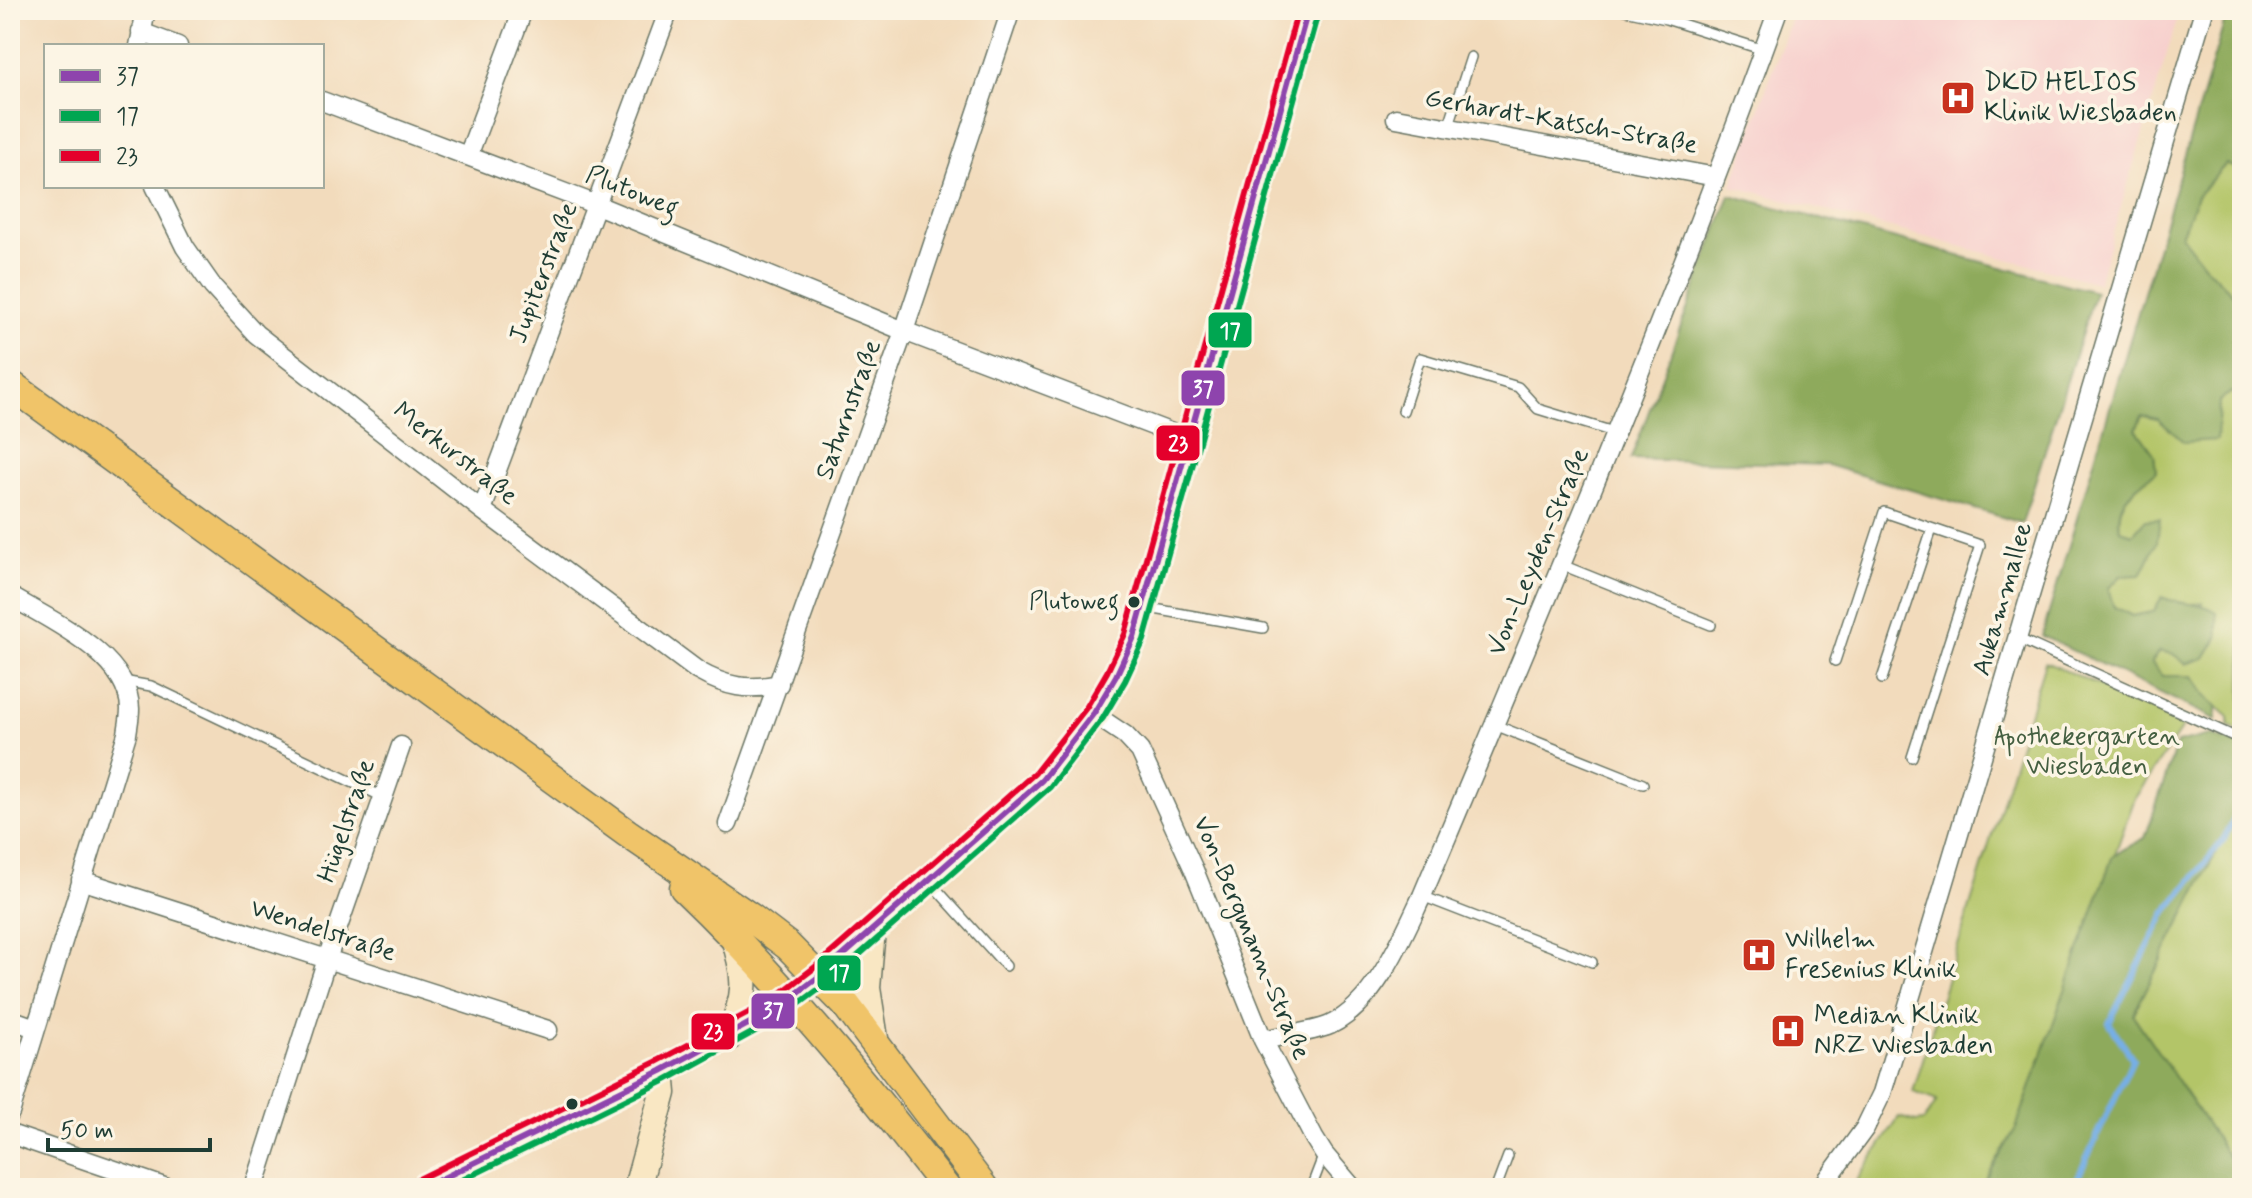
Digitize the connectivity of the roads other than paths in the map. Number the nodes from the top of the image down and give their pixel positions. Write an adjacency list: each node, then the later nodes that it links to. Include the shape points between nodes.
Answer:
1 (146, 10): 9 (street)
2 (523, 10): 16 (street)
3 (669, 10): 19 (street, Jupiterstraße)
4 (1011, 10): 20 (street, Saturnstraße)
5 (1308, 10): 24 (main road)
6 (1625, 10): 11 (lane)
7 (1778, 10): 11 (street, Von-Leyden-Straße)
8 (2204, 10): 32 (street, Aukammallee)
9 (140, 39): 10 (street)
10 (167, 44)
11 (1764, 50): 17 (street, Von-Leyden-Straße)
12 (1471, 57): 15 (lane)
13 (324, 102): 16 (street, Plutoweg)
14 (1396, 118): 15 (street, Gerhardt-Katsch-Straße)
15 (1448, 128): 17 (street, Gerhardt-Katsch-Straße)
16 (468, 156): 19 (street, Plutoweg)
17 (1716, 177): 23 (street, Von-Leyden-Straße)
18 (156, 188): 25 (street, Merkurstraße, via 185,247 256,334)
19 (597, 205): 20 (street, Plutoweg); 25 (street, Jupiterstraße)
20 (904, 331): 24 (street, Plutoweg); 36 (street, Saturnstraße)
21 (10, 384): 45 (main road)
22 (1403, 411): 23 (lane, via 1420,358 1518,387 1538,409)
23 (1617, 433): 27 (street, Von-Leyden-Straße)
24 (1190, 440): 29 (main road)
25 (482, 510): 36 (street, Merkurstraße, via 698,671 728,686)
26 (1932, 529): 33 (lane, via 1884,512); 34 (lane); 41 (lane, via 1980,545)
27 (1562, 565): 30 (lane); 38 (street, Von-Leyden-Straße)
28 (10, 596): 35 (street, via 86,642)
29 (1143, 607): 31 (lane); 37 (main road, via 1125,661)
30 (1711, 625)
31 (1263, 628)
32 (2019, 639): 39 (lane); 76 (street, Aukammallee, via 1882,1093 1865,1128)
33 (1835, 661)
34 (1882, 679)
35 (123, 681): 43 (lane, via 151,686); 46 (street, via 130,707 127,734)
36 (779, 684): 44 (street, Saturnstraße)
37 (1095, 715): 47 (main road, via 1042,780); 60 (street, Von-Bergmann-Straße, via 1132,742 1147,766)
38 (1495, 725): 42 (lane); 48 (street, Von-Leyden-Straße)
39 (2242, 740)
40 (401, 746): 43 (street, Hügelstraße)
41 (1912, 757)
42 (1643, 784)
43 (383, 797): 51 (street, Hügelstraße)
44 (728, 824)
45 (627, 833): 50 (main road); 54 (main road, via 750,917)
46 (81, 880): 51 (street, Wendelstraße); 57 (street)
47 (929, 880): 49 (main road); 53 (lane)
48 (1422, 896): 52 (lane); 60 (street, Von-Leyden-Straße, via 1394,954 1362,1001 1330,1024)
49 (872, 930): 54 (main road); 61 (main road, via 867,988)
50 (733, 935): 55 (main road); 59 (main road, via 745,983)
51 (327, 959): 58 (street, Wendelstraße); 68 (street, Hügelstraße)
52 (1592, 962)
53 (1006, 966)
54 (820, 976): 55 (main road); 61 (main road)
55 (791, 999): 59 (main road); 71 (main road)
56 (10, 1019): 57 (street)
57 (35, 1028): 63 (street)
58 (548, 1030)
59 (728, 1038): 62 (main road)
60 (1263, 1040): 65 (street, Von-Bergmann-Straße)
61 (876, 1045): 72 (main road)
62 (661, 1071): 69 (main road); 70 (main road, via 663,1093)
63 (10, 1113)
64 (10, 1134): 67 (street)
65 (1324, 1154): 73 (lane); 74 (street, Von-Bergmann-Straße)
66 (1508, 1156): 75 (lane)
67 (167, 1188)
68 (254, 1188)
69 (423, 1188)
70 (637, 1188)
71 (946, 1188)
72 (984, 1188)
73 (1311, 1188)
74 (1353, 1188)
75 (1496, 1188)
76 (1821, 1188)

